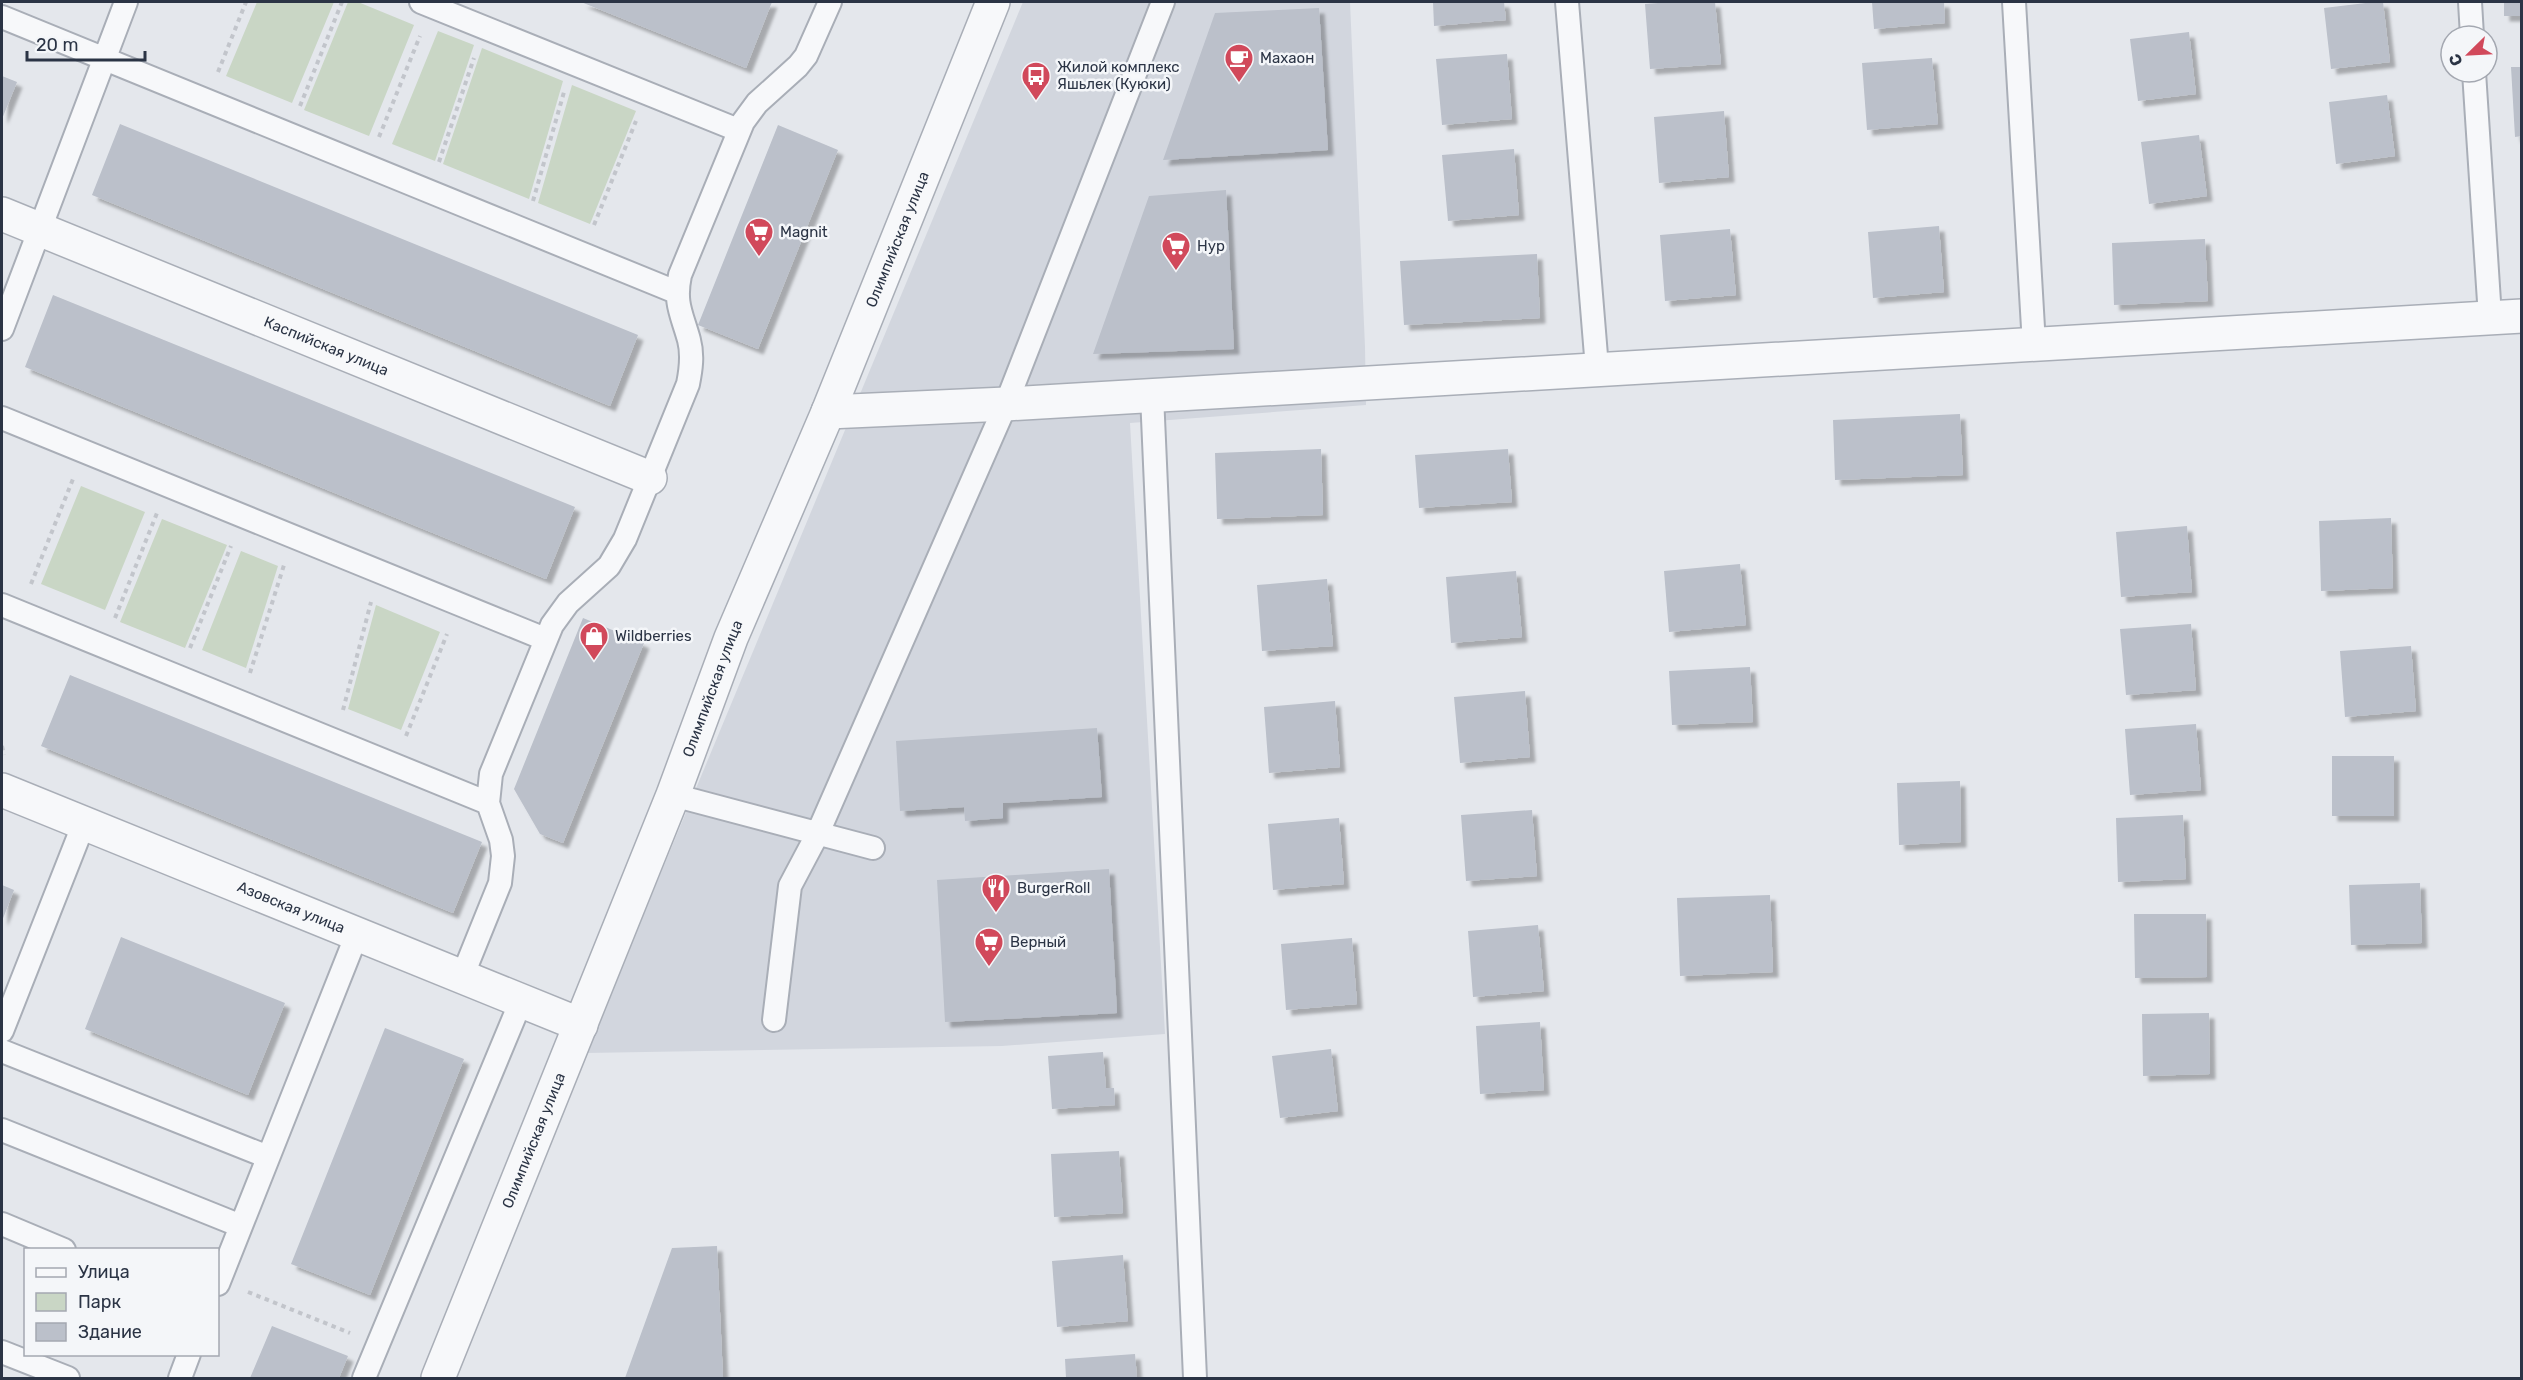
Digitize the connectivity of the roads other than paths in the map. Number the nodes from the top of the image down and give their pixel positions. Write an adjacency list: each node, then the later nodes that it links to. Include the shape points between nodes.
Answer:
1 (126, 2): 11 (lane)
2 (830, 2): 13 (lane, via 806,56 757,103)
3 (993, 2): 23 (street, Олимпийская улица)
4 (1163, 2): 22 (lane)
5 (1567, 2): 20 (lane)
6 (2014, 2): 19 (lane)
7 (2470, 2): 10 (lane)
8 (426, 4): 13 (lane)
9 (2, 17): 11 (lane)
10 (2471, 24)
11 (104, 59): 15 (lane); 16 (lane)
12 (2476, 84): 17 (lane)
13 (738, 130): 16 (lane)
14 (2, 214): 15 (street, Каспийская улица)
15 (39, 229): 18 (lane); 25 (street, Каспийская улица)
16 (676, 292): 25 (lane, via 689,341 691,370)
17 (2506, 316): 19 (street)
18 (2, 329)
19 (2034, 345): 20 (street)
20 (1597, 368): 21 (street)
21 (1152, 395): 22 (street); 53 (lane)
22 (1006, 404): 23 (street); 32 (lane)
23 (828, 412): 29 (street, Олимпийская улица, via 731,638)
24 (2, 418): 27 (lane)
25 (650, 478): 27 (lane, via 617,555 560,612)
26 (10, 609): 30 (lane)
27 (545, 639): 30 (lane, via 491,774)
28 (2, 790): 31 (street, Азовская улица)
29 (673, 795): 32 (lane); 38 (street, Олимпийская улица)
30 (488, 803): 35 (lane, via 501,840 503,870)
31 (84, 823): 34 (street, Азовская улица); 39 (lane)
32 (817, 835): 33 (lane); 37 (lane, via 790,886)
33 (873, 849)
34 (357, 934): 35 (street, Азовская улица); 42 (lane)
35 (462, 977): 36 (street, Азовская улица)
36 (521, 1001): 38 (street, Азовская улица); 51 (lane)
37 (774, 1020)
38 (580, 1025): 52 (street, Олимпийская улица)
39 (2, 1031)
40 (2, 1051): 42 (lane)
41 (2, 1130): 44 (lane)
42 (268, 1157): 44 (lane)
43 (2, 1224): 45 (lane)
44 (241, 1226): 46 (lane)
45 (59, 1248)
46 (219, 1280)
47 (2, 1352): 49 (lane)
48 (188, 1356): 50 (lane)
49 (68, 1378)
50 (180, 1378)
51 (364, 1378)
52 (438, 1378)
53 (1195, 1378)

